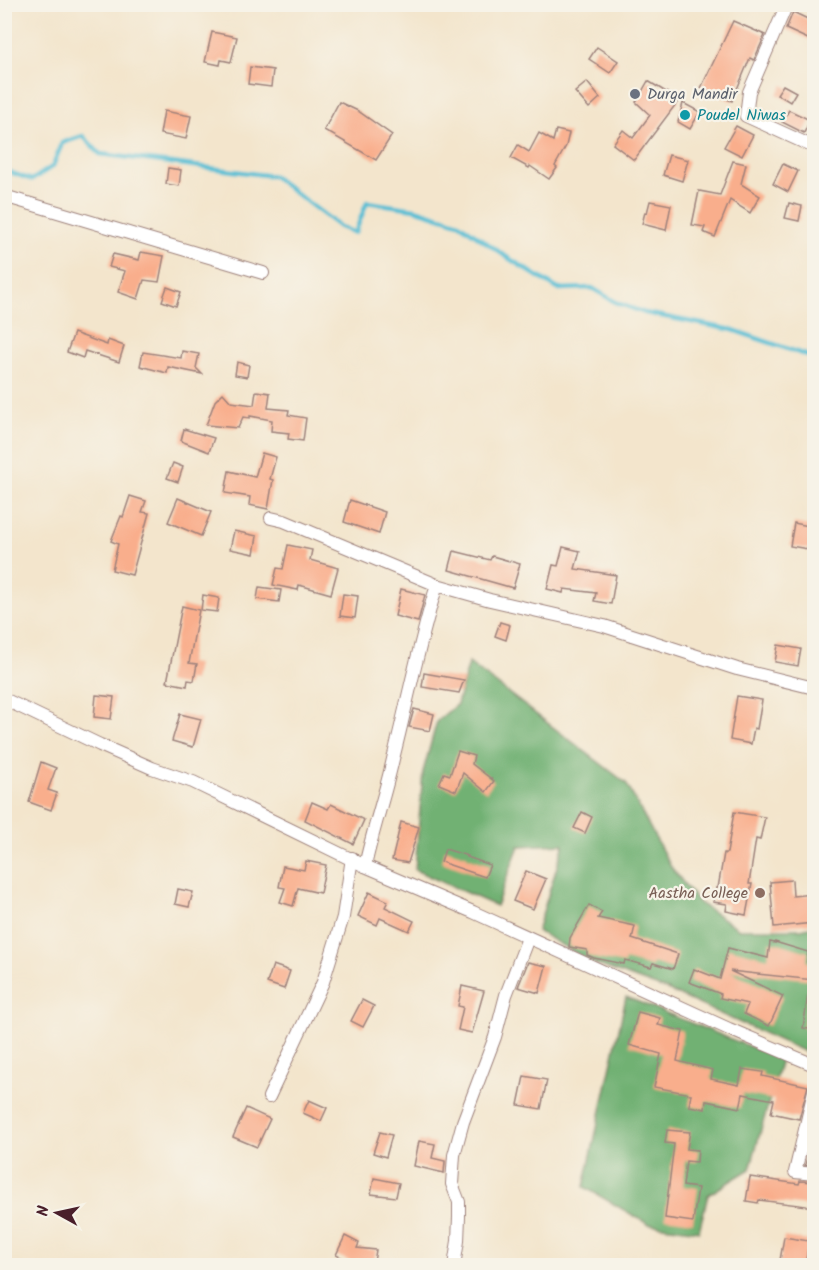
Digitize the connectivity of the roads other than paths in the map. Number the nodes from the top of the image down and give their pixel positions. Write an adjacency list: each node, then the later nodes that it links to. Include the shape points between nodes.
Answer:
1 (787, 4): 2 (street, via 749,92 746,116)
2 (814, 147)
3 (4, 196): 4 (street)
4 (263, 273)
5 (271, 518): 6 (street)
6 (437, 585): 7 (street, via 604,627 737,669); 10 (street)
7 (814, 688)
8 (4, 699): 9 (street, via 152,768 193,782)
9 (352, 858): 10 (street); 14 (street, via 344,917 323,982)
10 (365, 866): 11 (street)
11 (528, 938): 12 (street); 16 (street, via 454,1155 452,1184 459,1202 459,1217)
12 (814, 1065)
13 (814, 1091): 15 (street, via 795,1172)
14 (269, 1097)
15 (814, 1174)
16 (454, 1266)

